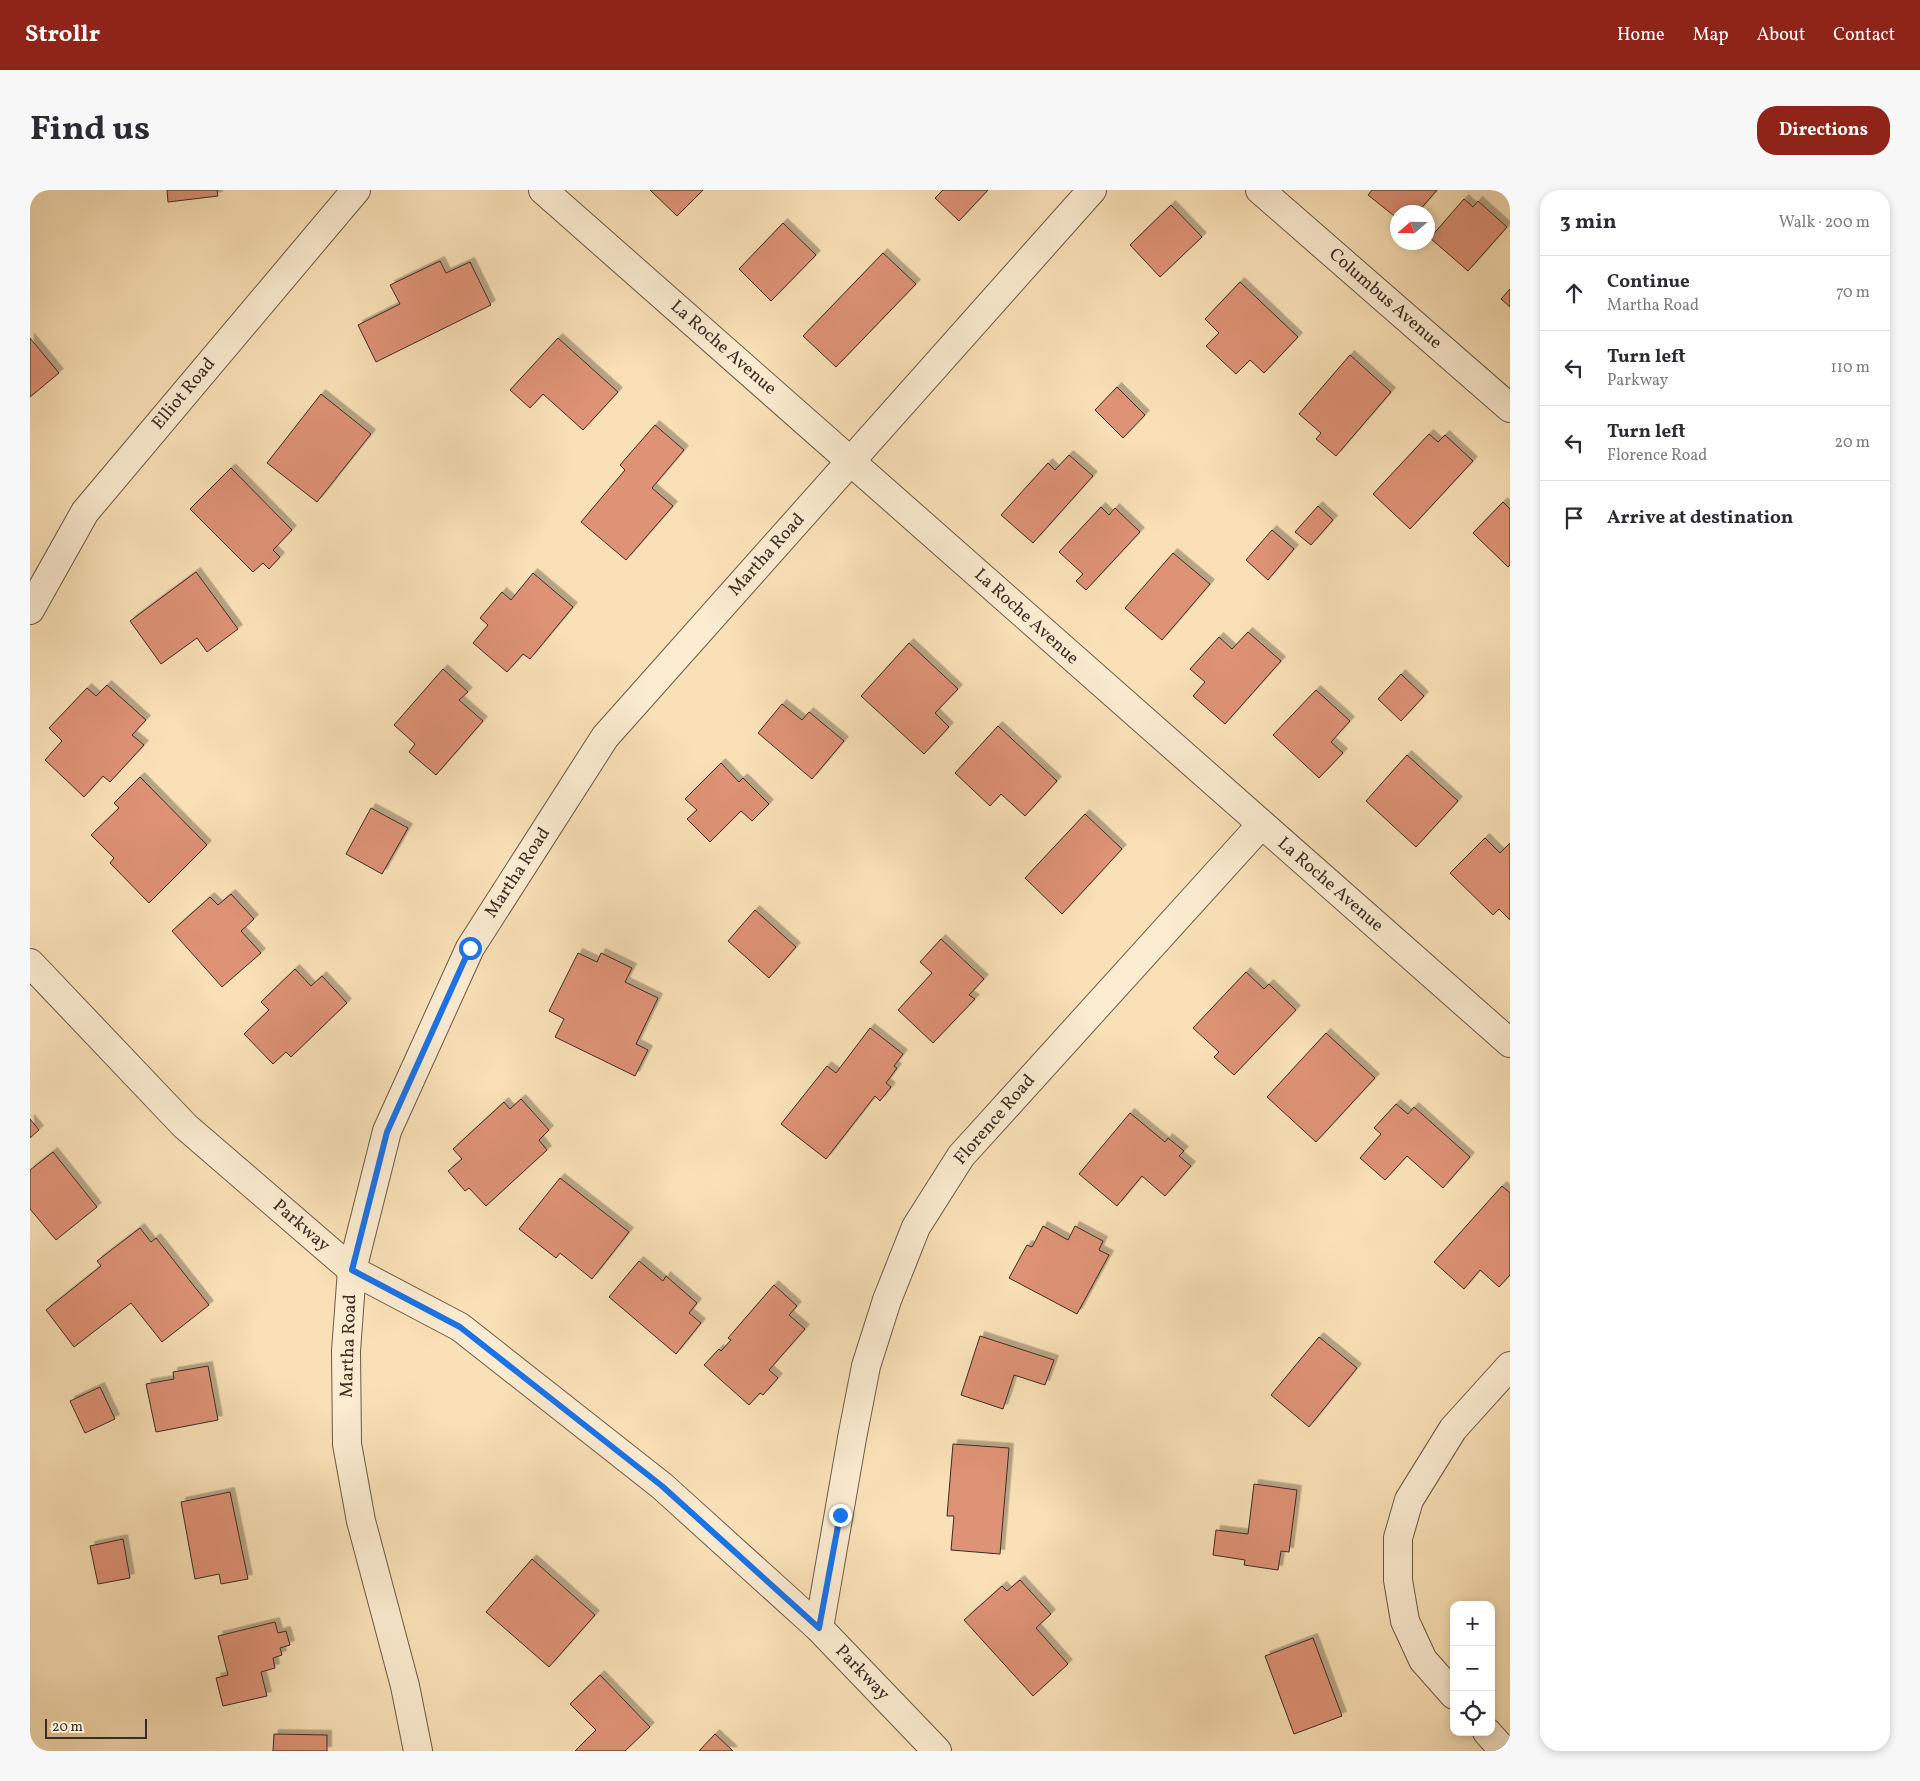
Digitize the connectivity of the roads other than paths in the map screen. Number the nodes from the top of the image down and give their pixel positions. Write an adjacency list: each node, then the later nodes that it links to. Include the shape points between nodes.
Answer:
1 (356, 190): 7 (street, Elliot Road, via 85,512)
2 (543, 190): 6 (street, La Roche Avenue)
3 (1092, 190): 6 (street, Martha Road)
4 (1260, 190): 5 (street, Columbus Avenue)
5 (1510, 408)
6 (850, 461): 8 (street, La Roche Avenue); 11 (street, Martha Road, via 605,737 470,948 387,1132)
7 (30, 610)
8 (1261, 825): 10 (street, La Roche Avenue); 13 (street, Florence Road, via 960,1156 916,1227 886,1300 866,1366)
9 (30, 964): 11 (street, Parkway, via 185,1126)
10 (1510, 1043)
11 (352, 1270): 13 (street, Parkway, via 460,1327 662,1486); 16 (street, Martha Road, via 346,1351 347,1444 361,1521 405,1686)
12 (1510, 1366): 14 (street, via 1452,1429 1409,1500 1398,1538 1398,1580 1405,1621 1424,1660)
13 (819, 1628): 17 (street, Parkway)
14 (1451, 1691)
15 (1490, 1736): 18 (street)
16 (418, 1751)
17 (937, 1751)
18 (1504, 1751)

